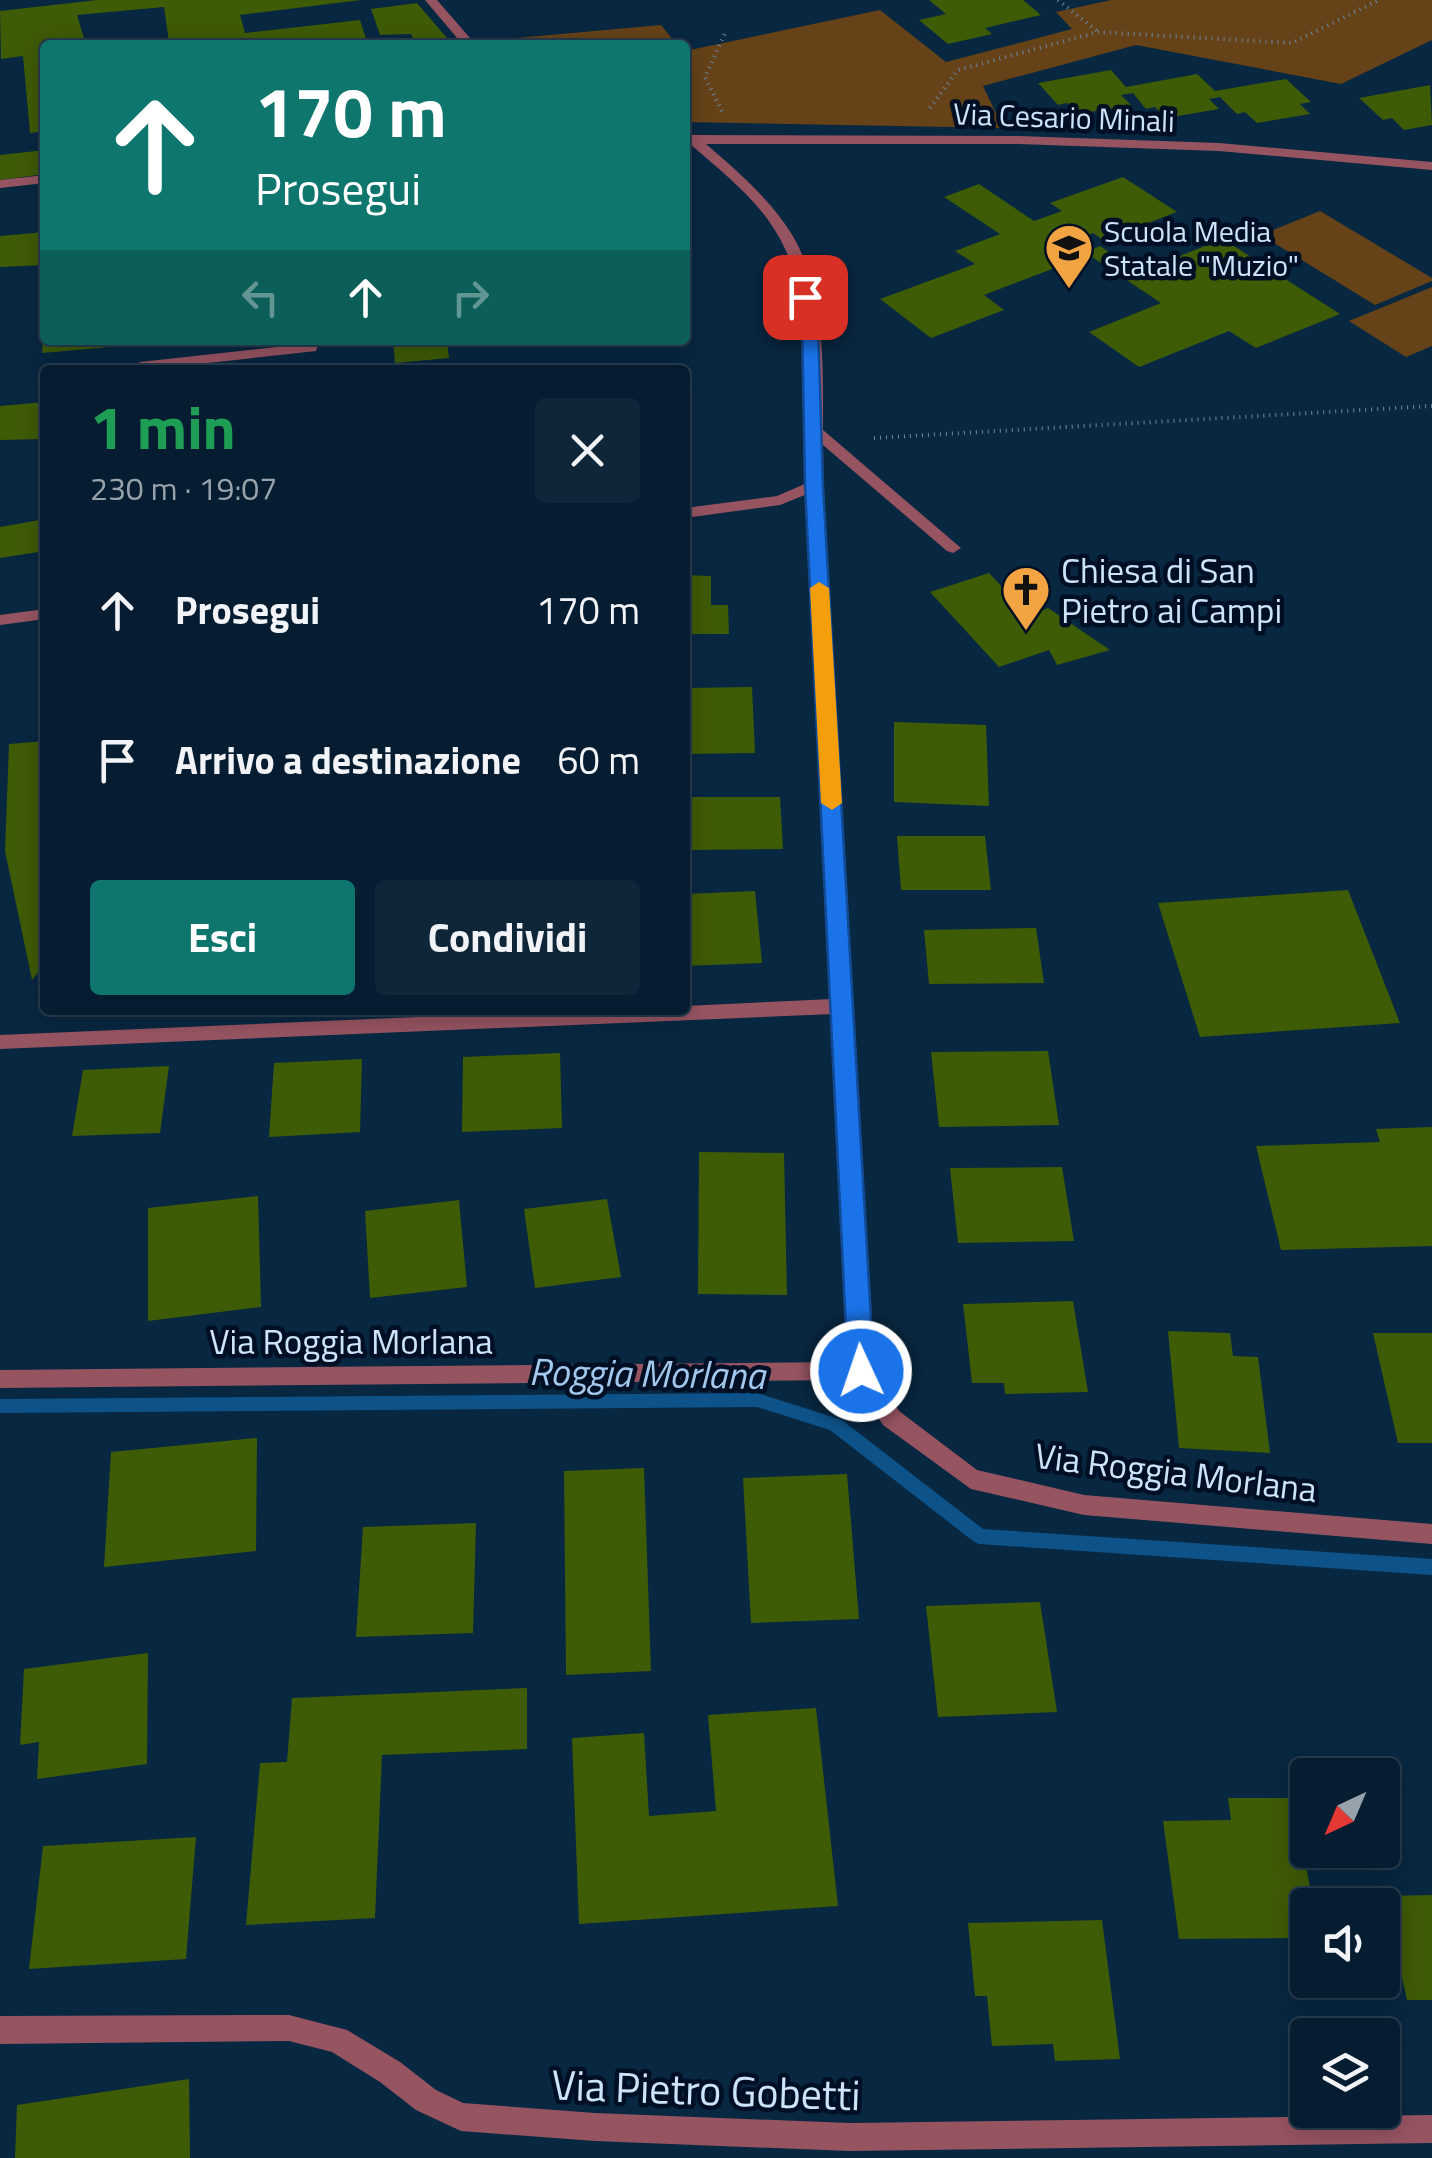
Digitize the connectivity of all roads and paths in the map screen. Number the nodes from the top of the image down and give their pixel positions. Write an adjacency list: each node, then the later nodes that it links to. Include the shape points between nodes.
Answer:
1 (431, 0): 6 (street)
2 (1058, 0): 5 (path)
3 (1379, 0): 5 (path, via 1292,43)
4 (726, 31): 9 (path, via 705,77)
5 (1098, 32): 7 (path, via 958,70)
6 (466, 40)
7 (909, 138): 9 (street, Via Cesario Minali); 10 (street, Via Cesario Minali, via 1218,147)
8 (690, 139): 9 (street, Via Cesario Minali); 16 (street, via 754,193 795,253 810,324)
9 (736, 139)
10 (1432, 166)
11 (40, 180): 12 (street)
12 (0, 184)
13 (312, 345): 14 (street)
14 (150, 365)
15 (1432, 406): 16 (path, via 880,439)
16 (815, 430): 17 (street); 19 (street)
17 (814, 486): 18 (street, via 780,500); 22 (street)
18 (690, 513)
19 (952, 548)
20 (40, 615): 21 (street)
21 (0, 620)
22 (843, 1006): 23 (street); 27 (street)
23 (690, 1010)
24 (480, 1015): 25 (street)
25 (440, 1016): 26 (street)
26 (0, 1042)
27 (861, 1371): 28 (street, Via Roggia Morlana); 29 (street, Via Roggia Morlana, via 891,1418 971,1480 1084,1505)
28 (0, 1379)
29 (1432, 1534)
30 (0, 2030): 31 (street, Via Pietro Gobetti, via 288,2028 336,2040 461,2117 595,2128 850,2137)
31 (1432, 2129)

